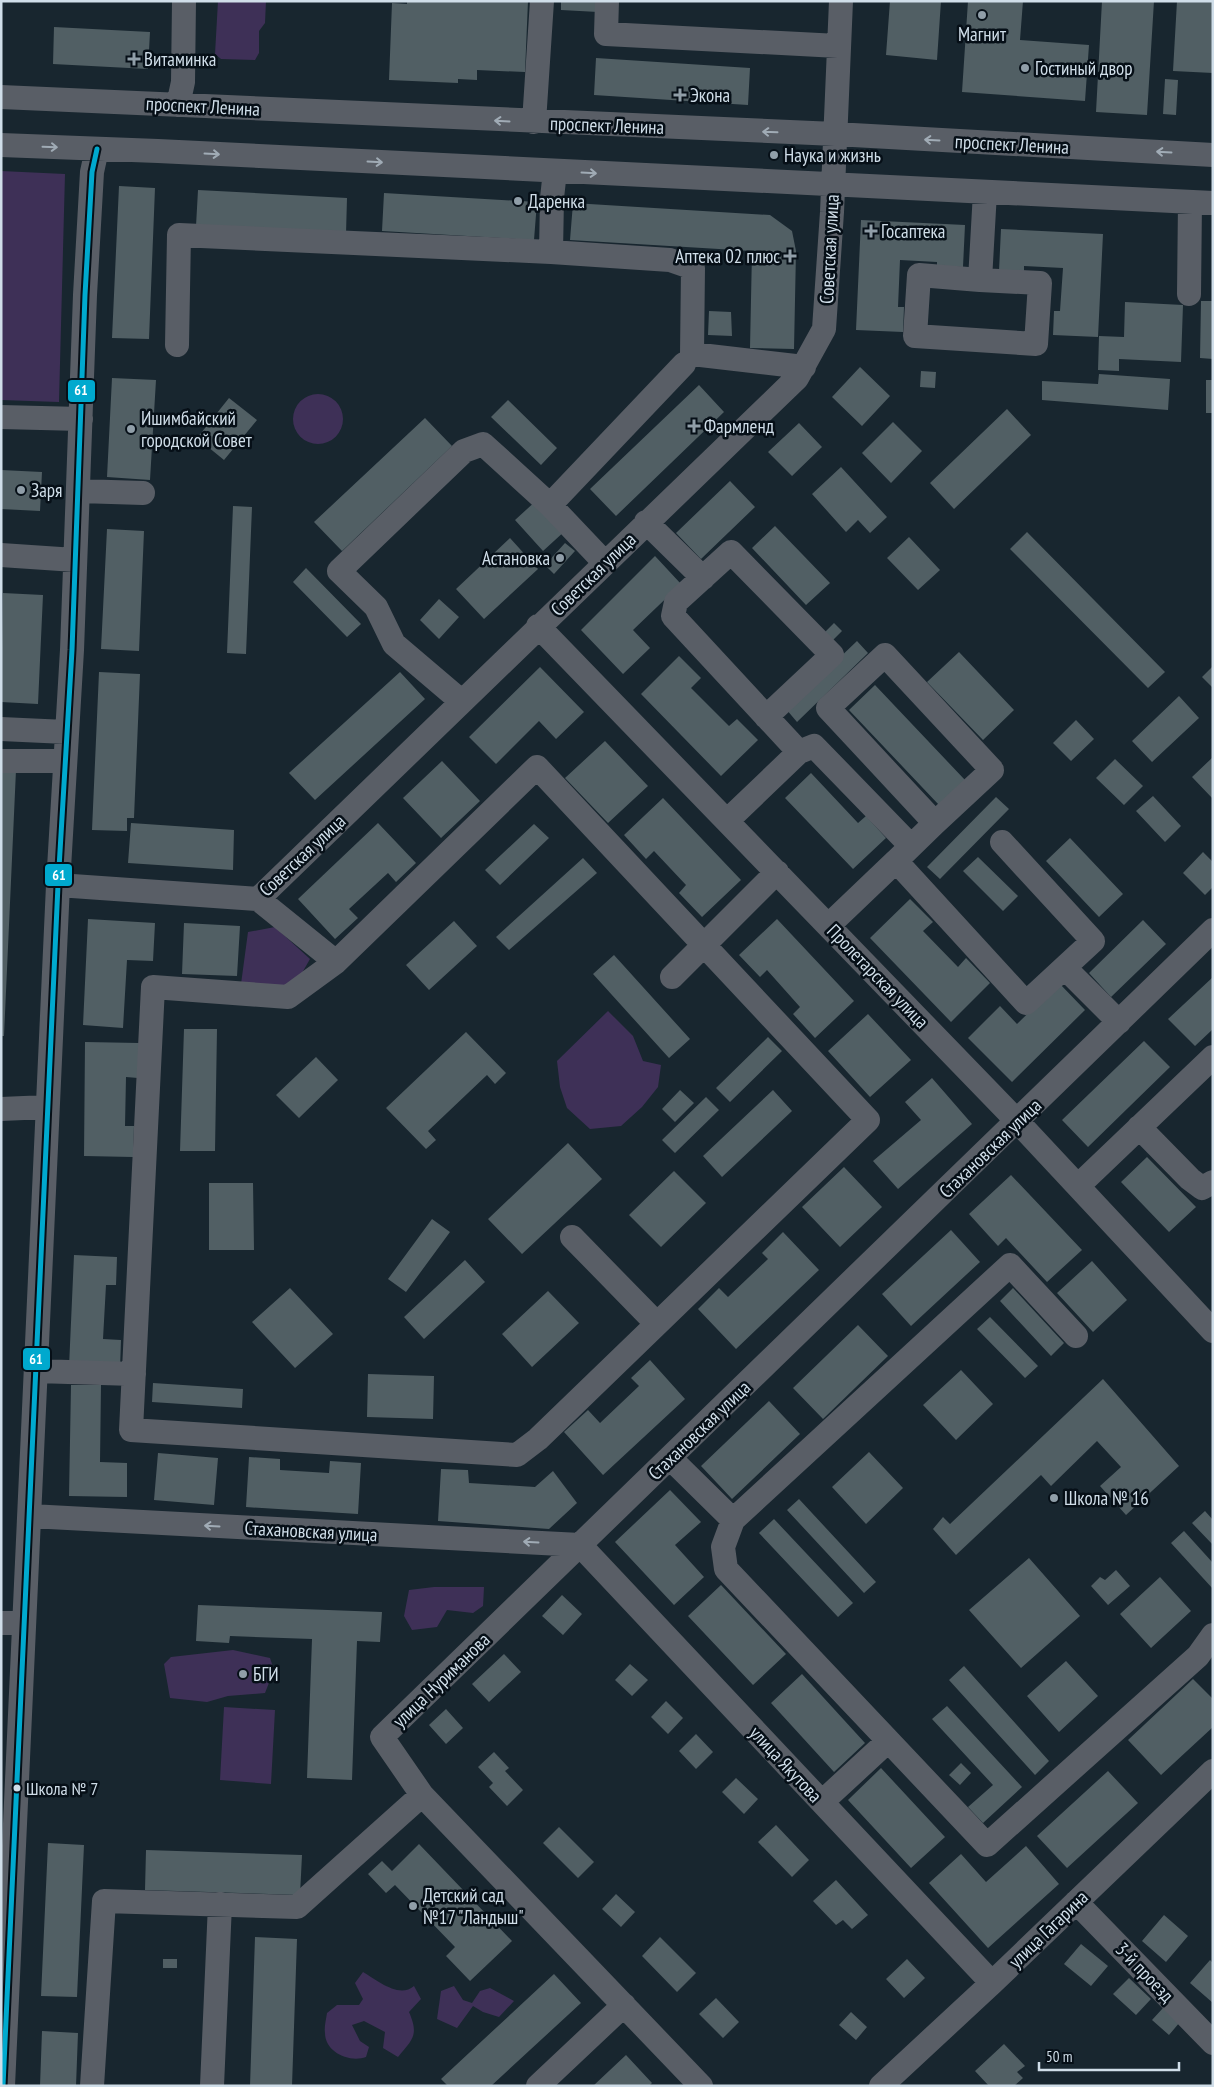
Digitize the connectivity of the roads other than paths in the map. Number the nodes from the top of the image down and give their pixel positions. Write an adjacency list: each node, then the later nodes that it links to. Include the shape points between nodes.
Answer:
1 (171, 1): 5 (street)
2 (542, 1): 9 (street)
3 (606, 1): 6 (street, via 606,34)
4 (841, 1): 6 (street, Советская улица)
5 (184, 2): 8 (street, via 183,82)
6 (838, 46): 10 (street, Советская улица)
7 (1, 97): 8 (street, проспект Ленина)
8 (178, 105): 9 (street, проспект Ленина, one-way to 8)
9 (534, 122): 10 (street, проспект Ленина, one-way to 9)
10 (835, 134): 13 (street, проспект Ленина, one-way to 10); 15 (street, Советская улица)
11 (1, 145): 12 (street, one-way to 12)
12 (97, 149): 14 (street, one-way to 14); 25 (street, via 92,172)
13 (1213, 154)
14 (555, 171): 15 (street, one-way to 15); 18 (street)
15 (832, 185): 16 (street); 23 (street, Советская улица, via 824,329)
16 (986, 192): 17 (street); 19 (street)
17 (1201, 202): 20 (street)
18 (551, 252): 21 (street, via 179,235); 23 (street, via 670,260 693,268 692,354)
19 (980, 280): 19 (street, via 919,275 915,336 1036,344 1040,283)
20 (1188, 294)
21 (177, 344)
22 (684, 364): 28 (street)
23 (804, 367): 29 (street, Советская улица, via 797,378)
24 (1, 417): 25 (street)
25 (81, 419): 26 (street)
26 (79, 492): 27 (street); 31 (street)
27 (143, 493)
28 (550, 505): 32 (street); 35 (street, via 483,444 464,451 339,571 376,607 394,644)
29 (646, 522): 32 (street, Советская улица); 33 (street)
30 (1, 555): 31 (street)
31 (75, 560): 38 (street)
32 (605, 564): 34 (street, Советская улица)
33 (703, 578): 36 (street, via 676,602 673,616); 36 (street, via 731,552 832,655)
34 (538, 626): 35 (street, Советская улица); 42 (street, Пролетарская улица)
35 (461, 701): 48 (street, Советская улица)
36 (766, 717): 39 (street)
37 (1, 729): 38 (street)
38 (66, 732): 41 (street)
39 (799, 752): 42 (street); 45 (street, via 814,746)
40 (1, 761): 41 (street)
41 (65, 761): 47 (street)
42 (728, 820): 46 (street, Пролетарская улица)
43 (935, 823): 43 (street, via 828,708 885,655 992,770); 45 (street)
44 (1002, 842): 53 (street, via 1093,941)
45 (904, 854): 49 (street); 53 (street, via 1026,1003)
46 (777, 872): 49 (street, Пролетарская улица); 51 (street)
47 (58, 885): 48 (street, Советская улица); 57 (street)
48 (258, 899): 52 (street)
49 (829, 925): 59 (street, Пролетарская улица)
50 (1213, 930): 55 (street, Стахановская улица)
51 (704, 945): 52 (street, via 537,767); 54 (street); 64 (street, via 868,1120)
52 (336, 962): 68 (street, via 288,997 153,987)
53 (1066, 968): 55 (street)
54 (672, 977)
55 (1119, 1022): 59 (street, Стахановская улица)
56 (1213, 1057): 60 (street)
57 (47, 1107): 58 (street); 67 (street)
58 (1, 1109)
59 (1017, 1121): 62 (street, Пролетарская улица); 69 (street, Стахановская улица)
60 (1139, 1127): 61 (street, via 1202,1188); 62 (street)
61 (1213, 1182)
62 (1078, 1186): 65 (street, Пролетарская улица)
63 (572, 1237): 64 (street)
64 (657, 1324): 68 (street, via 538,1439 517,1455 131,1430)
65 (1213, 1331)
66 (1076, 1336): 71 (street, via 1010,1265)
67 (36, 1371): 68 (street); 70 (street)
68 (134, 1374)
69 (670, 1458): 71 (street); 72 (street, Стахановская улица)
70 (30, 1516): 72 (street, Стахановская улица, one-way to 70); 73 (street)
71 (734, 1520): 75 (street, via 723,1547 726,1569)
72 (580, 1545): 77 (street, улица Нуриманова, via 382,1736); 78 (street, улица Якутова)
73 (13, 1623): 84 (street)
74 (1213, 1634): 75 (street, via 1198,1656 987,1846)
75 (888, 1741): 78 (street)
76 (1213, 1771): 79 (street, улица Гагарина)
77 (422, 1794): 80 (street, via 297,1907); 82 (street, улица Нуриманова)
78 (822, 1802): 81 (street, улица Якутова)
79 (1076, 1902): 81 (street, улица Гагарина); 83 (street, 3-й проезд)
80 (220, 1904): 85 (street, via 104,1901); 86 (street)
81 (992, 1983): 89 (street, улица Гагарина)
82 (624, 2005): 87 (street); 88 (street, улица Нуриманова)
83 (1213, 2043)
84 (2, 2086)
85 (92, 2086)
86 (212, 2086)
87 (538, 2086)
88 (701, 2086)
89 (881, 2086)

